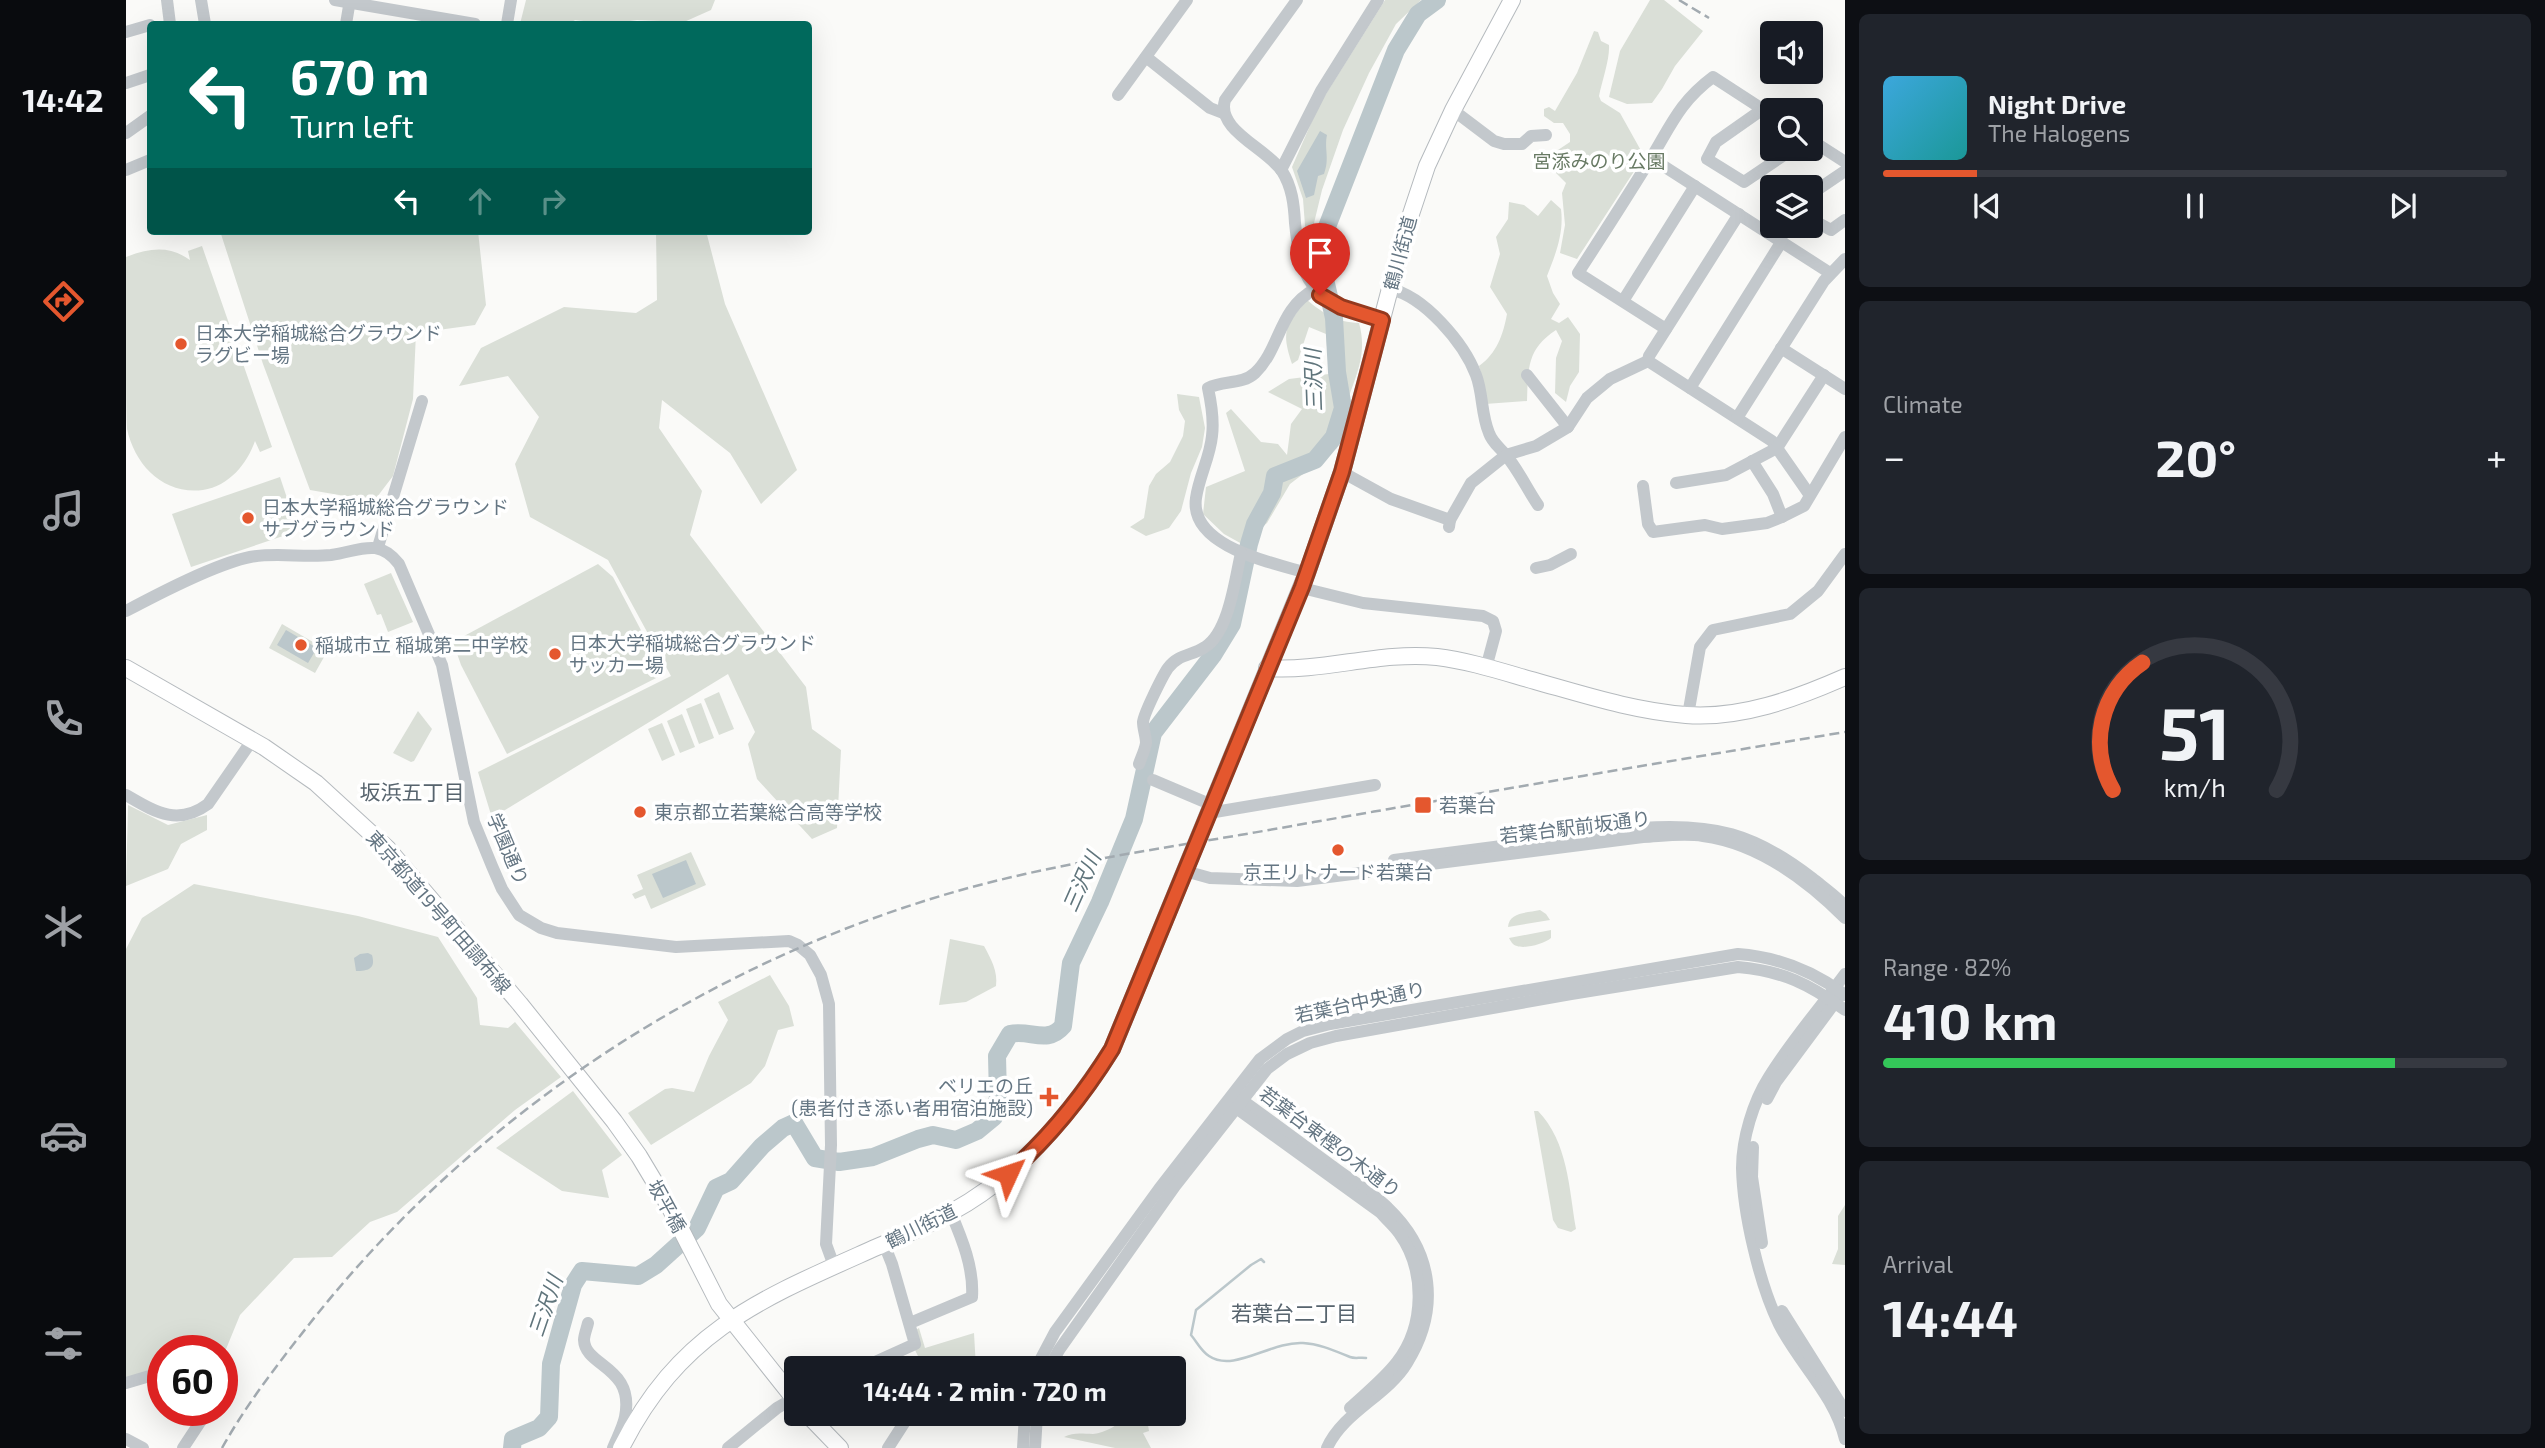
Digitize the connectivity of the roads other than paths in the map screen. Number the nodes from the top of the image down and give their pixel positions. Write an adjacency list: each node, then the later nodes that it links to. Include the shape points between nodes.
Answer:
1 (167, 0): 10 (street)
2 (201, 0): 11 (street)
3 (335, 0): 9 (street)
4 (511, 0): 14 (street)
5 (1187, 0): 17 (street)
6 (1297, 0): 23 (street, via 1225,100)
7 (1378, 0): 34 (street, via 1321,91)
8 (1512, 0): 22 (main road, 鶴川街道)
9 (350, 1): 12 (street); 13 (street)
10 (165, 21)
11 (204, 21)
12 (347, 21)
13 (459, 21)
14 (508, 21)
15 (147, 26): 16 (street)
16 (126, 32)
17 (1146, 57): 20 (street); 23 (street, via 1210,108)
18 (147, 76): 19 (street)
19 (126, 83)
20 (1118, 95)
21 (1760, 107): 29 (street, via 1713,77 1675,115)
22 (1453, 110): 27 (street, via 1504,144 1522,144 1531,136); 44 (main road, 鶴川街道, via 1417,194)
23 (1223, 113): 34 (street, via 1230,126)
24 (1760, 117): 31 (street, via 1716,142 1707,159 1744,182)
25 (147, 119): 26 (street)
26 (126, 133)
27 (1546, 135)
28 (1823, 148): 32 (street)
29 (1651, 158): 36 (street); 46 (street, via 1578,273)
30 (147, 161): 33 (street)
31 (1775, 161)
32 (1845, 162)
33 (126, 170)
34 (1281, 170): 45 (street, via 1294,201 1301,262)
35 (1845, 171): 37 (street)
36 (1695, 186): 38 (street); 46 (street)
37 (1823, 186)
38 (1739, 214): 41 (street); 48 (street)
39 (1845, 220): 40 (street, via 1831,230)
40 (1823, 226)
41 (1782, 241): 43 (street); 53 (street)
42 (1845, 259): 43 (street)
43 (1830, 272): 49 (street)
44 (1390, 289): 47 (main road, 鶴川街道); 60 (street, via 1402,291 1440,320 1458,344 1477,377 1489,435)
45 (1316, 291): 47 (street, via 1341,307); 69 (street, via 1293,306 1252,375 1208,388 1213,436 1195,501 1210,533)
46 (1623, 301): 48 (street)
47 (1382, 320): 62 (main road, 鶴川街道)
48 (1666, 329): 50 (street)
49 (1781, 348): 52 (street); 56 (street)
50 (1648, 361): 53 (street); 57 (street, via 1610,379 1587,398)
51 (1527, 374): 57 (street)
52 (1824, 375): 54 (street); 59 (street)
53 (1690, 388): 56 (street)
54 (1845, 389)
55 (422, 401): 68 (street)
56 (1737, 418): 59 (street)
57 (1568, 427): 60 (street, via 1536,446)
58 (1845, 437): 65 (street)
59 (1777, 448): 61 (street); 65 (street)
60 (1506, 455): 62 (street, via 1471,483 1449,524); 66 (street)
61 (1752, 461): 63 (street, via 1726,475); 67 (street)
62 (1342, 472): 73 (main road, 鶴川街道)
63 (1676, 482)
64 (1643, 486): 67 (street, via 1653,532 1768,523)
65 (1809, 494): 67 (street, via 1804,506)
66 (1538, 505)
67 (1782, 517)
68 (377, 547): 74 (street, via 330,555 237,560); 97 (street, 学園通り, via 399,564 442,665 474,822 519,915 557,933 676,947 779,940 798,945 810,955 829,1004 831,1145 826,1244)
69 (1246, 554): 73 (street); 81 (street, via 1219,631 1203,650 1179,657 1169,667 1147,709 1143,720 1146,744)
70 (1571, 554): 72 (street)
71 (1845, 554): 79 (street, via 1818,591 1790,614 1713,630 1700,647)
72 (1536, 568)
73 (1305, 580): 76 (main road, 鶴川街道); 77 (street, via 1363,603 1493,621 1496,631)
74 (126, 611)
75 (126, 668): 80 (main road, 東京都道19号町田調布線)
76 (1267, 668): 77 (main road, via 1299,669 1417,656); 85 (main road, 鶴川街道)
77 (1486, 668): 79 (main road, via 1612,702)
78 (1845, 677): 79 (main road, via 1749,710)
79 (1688, 715)
80 (253, 739): 84 (street, via 201,809 164,816); 94 (main road, 東京都道19号町田調布線, via 316,783 388,849)
81 (1139, 764)
82 (1153, 780): 85 (street)
83 (1376, 785): 85 (street)
84 (126, 795)
85 (1210, 809): 86 (main road, 鶴川街道)
86 (1185, 871): 87 (street, via 1210,878); 95 (main road, 鶴川街道, via 1121,1029 1087,1088 1031,1154)
87 (1259, 879): 88 (street, 若葉台駅前坂通り, via 1679,826 1730,833 1773,850); 89 (street, 若葉台駅前坂通り, via 1286,882 1678,834 1729,842 1768,858)
88 (1845, 906)
89 (1845, 918)
90 (1845, 974): 91 (street)
91 (1839, 996): 92 (street, 若葉台中央通り, via 1821,978 1782,961 1738,954 1303,1031 1273,1047); 93 (street, 若葉台中央通り, via 1777,972 1738,967 1336,1036 1287,1054 1267,1069); 108 (street, via 1769,1094 1755,1133 1751,1170 1764,1253 1781,1309); 115 (street, via 1769,1076 1747,1132 1742,1167 1765,1290 1788,1339 1830,1401)
92 (1228, 1097): 93 (street, 若葉台東樫の木通り); 102 (street, 若葉台中央通り, via 1062,1322)
93 (1239, 1104): 103 (street, 若葉台中央通り, via 1175,1186); 125 (street, 若葉台東樫の木通り, via 1381,1213 1405,1244 1418,1283 1413,1334 1398,1361 1341,1416); 126 (street, 若葉台東樫の木通り, via 1387,1206 1408,1229 1423,1261 1428,1308 1422,1336 1406,1366 1346,1422)
94 (639, 1156): 98 (main road, 坂平橋)
95 (951, 1213): 96 (main road, 鶴川街道); 100 (street, via 973,1280 972,1297)
96 (884, 1244): 97 (main road, 鶴川街道); 100 (street)
97 (834, 1266): 98 (main road, 鶴川街道)
98 (731, 1320): 106 (main road); 119 (main road, 鶴川街道, via 667,1376 639,1413)
99 (588, 1323): 118 (street, via 587,1350 615,1374 625,1392 625,1418)
100 (909, 1323): 101 (street, via 915,1344)
101 (896, 1356)
102 (1043, 1356)
103 (1056, 1356)
104 (147, 1377): 105 (street)
105 (126, 1383)
106 (784, 1385)
107 (784, 1406): 120 (street)
108 (1845, 1411)
109 (198, 1426): 117 (street)
110 (819, 1426): 121 (main road)
111 (902, 1426): 122 (street)
112 (1024, 1426): 123 (street)
113 (1036, 1426): 124 (street)
114 (126, 1439): 116 (street)
115 (1845, 1439)
116 (143, 1448)
117 (184, 1448)
118 (613, 1448)
119 (621, 1448)
120 (728, 1448)
121 (840, 1448)
122 (888, 1448)
123 (1023, 1448)
124 (1035, 1448)
125 (1318, 1448)
126 (1327, 1448)

